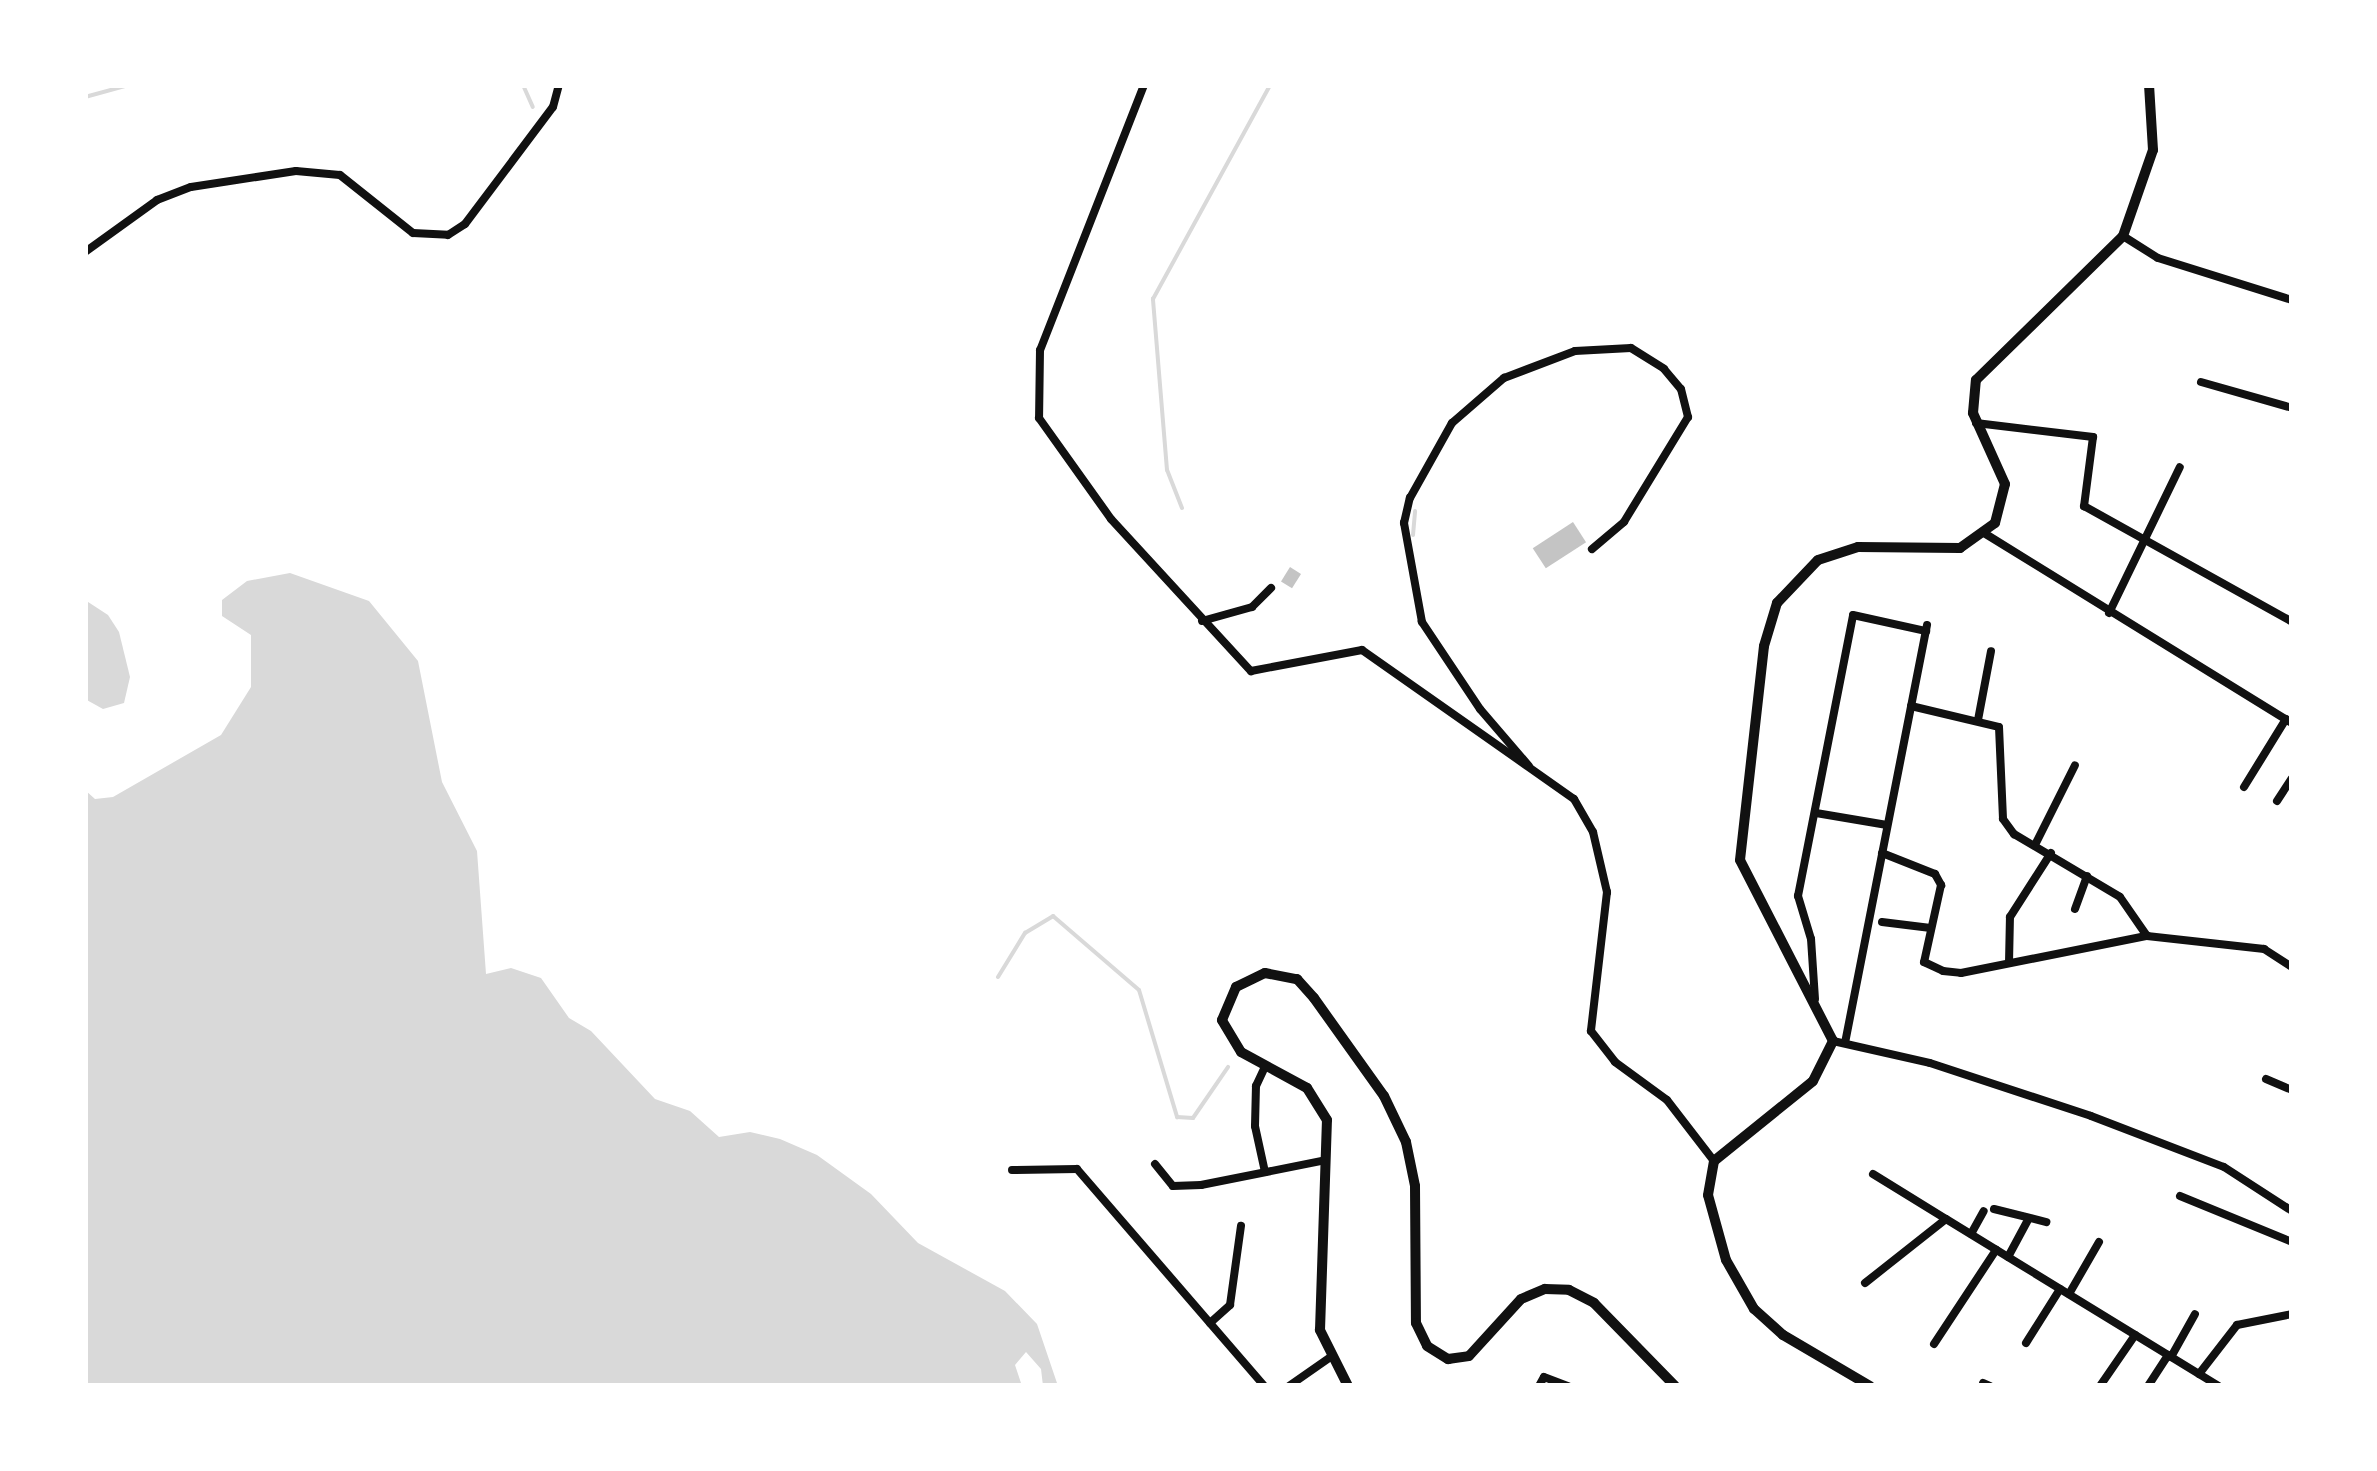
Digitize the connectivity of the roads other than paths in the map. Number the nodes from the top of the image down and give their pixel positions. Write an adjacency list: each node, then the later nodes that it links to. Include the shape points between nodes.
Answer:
1 (559, 85): 5 (street, via 554,108 465,224 448,234 413,233 340,175 296,171 191,186 157,200)
2 (1144, 85): 16 (street, via 1040,350 1035,389 1039,418 1069,464)
3 (2149, 85): 4 (main road, via 2152,150)
4 (2124, 236): 6 (street, via 2158,258); 9 (main road, via 1987,363 1972,396)
5 (85, 252)
6 (2292, 300)
7 (2201, 382): 8 (street)
8 (2292, 408)
9 (1976, 423): 11 (main road, via 2005,484 1994,523); 12 (street, via 2093,437 2084,506)
10 (2180, 468): 12 (street)
11 (1984, 533): 15 (street); 39 (main road, via 1960,548 1835,552 1799,573 1771,620 1744,790 1740,860)
12 (2146, 539): 15 (street); 17 (street)
13 (1592, 549): 23 (street, via 1624,522 1688,417 1672,379 1631,348 1548,358 1477,398 1452,423 1410,498 1404,523 1422,622 1480,709)
14 (1272, 588): 16 (street, via 1252,607)
15 (2109, 612): 21 (street)
16 (1202, 621): 23 (street, via 1251,671 1362,650)
17 (2292, 622)
18 (1991, 650): 20 (street)
19 (1912, 706): 20 (street); 27 (street, via 1926,628 1852,615); 28 (street)
20 (1978, 720): 29 (street, via 1999,727 2003,819)
21 (2289, 721): 25 (street)
22 (2076, 765): 29 (street)
23 (1532, 770): 45 (street, via 1574,799 1604,868 1606,906 1591,1031 1615,1062 1667,1100)
24 (2292, 778): 26 (street)
25 (2244, 787)
26 (2277, 801)
27 (1816, 813): 28 (street); 39 (street, via 1798,896 1812,939)
28 (1887, 824): 30 (street)
29 (2035, 844): 31 (street)
30 (1882, 853): 35 (street, via 1936,874 1941,885); 40 (street)
31 (2050, 853): 32 (street); 37 (street, via 2010,917)
32 (2087, 876): 33 (street); 36 (street, via 2120,897)
33 (2075, 909)
34 (1882, 922): 35 (street)
35 (1931, 928): 37 (street, via 1927,965 1961,974)
36 (2147, 936): 37 (street); 38 (street, via 2264,949)
37 (2009, 963)
38 (2292, 968)
39 (1815, 999): 40 (main road)
40 (1839, 1042): 45 (main road, via 1813,1081); 55 (street, via 2090,1116 2224,1167)
41 (1265, 1067): 44 (main road, via 1307,1088 1321,1104); 50 (street, via 1256,1086 1255,1126); 82 (main road, via 1226,1031 1223,1008 1248,977 1284,972 1314,998 1384,1096 1406,1142 1416,1186 1416,1323 1438,1355 1469,1356 1521,1299 1545,1289 1568,1290 1594,1302)
42 (2266, 1079): 43 (street)
43 (2292, 1090)
44 (1326, 1160): 50 (street); 74 (main road, via 1320,1330)
45 (1714, 1161): 83 (main road, via 1708,1196 1717,1236 1745,1297 1782,1334)
46 (1154, 1164): 50 (street, via 1173,1186)
47 (1092, 1167): 48 (street)
48 (1077, 1169): 49 (street); 70 (street)
49 (1012, 1170)
50 (1265, 1172)
51 (1873, 1174): 57 (street)
52 (2180, 1196): 62 (street)
53 (1994, 1209): 56 (street)
54 (1984, 1210): 60 (street)
55 (2292, 1211)
56 (2029, 1218): 58 (street); 64 (street)
57 (1946, 1219): 60 (street); 65 (street)
58 (2046, 1222)
59 (1242, 1226): 70 (street, via 1230,1305)
60 (1971, 1234): 63 (street)
61 (2099, 1242): 67 (street)
62 (2292, 1242)
63 (1996, 1250): 64 (street); 72 (street)
64 (2008, 1257): 66 (street)
65 (1865, 1283)
66 (2060, 1289): 67 (street); 73 (street)
67 (2069, 1294): 71 (street)
68 (2195, 1314): 75 (street)
69 (2292, 1314): 76 (street, via 2236,1325)
70 (1210, 1323): 77 (street)
71 (2135, 1335): 75 (street); 84 (street)
72 (1934, 1344)
73 (2026, 1344)
74 (1332, 1356): 78 (street); 79 (main road)
75 (2169, 1356): 76 (street); 85 (street)
76 (2199, 1374): 86 (street)
77 (1264, 1386)
78 (1289, 1386)
79 (1348, 1386)
80 (1538, 1386): 81 (street, via 1544,1377)
81 (1568, 1386)
82 (1674, 1386)
83 (1870, 1386)
84 (2100, 1386)
85 (2148, 1386)
86 (2219, 1386)

